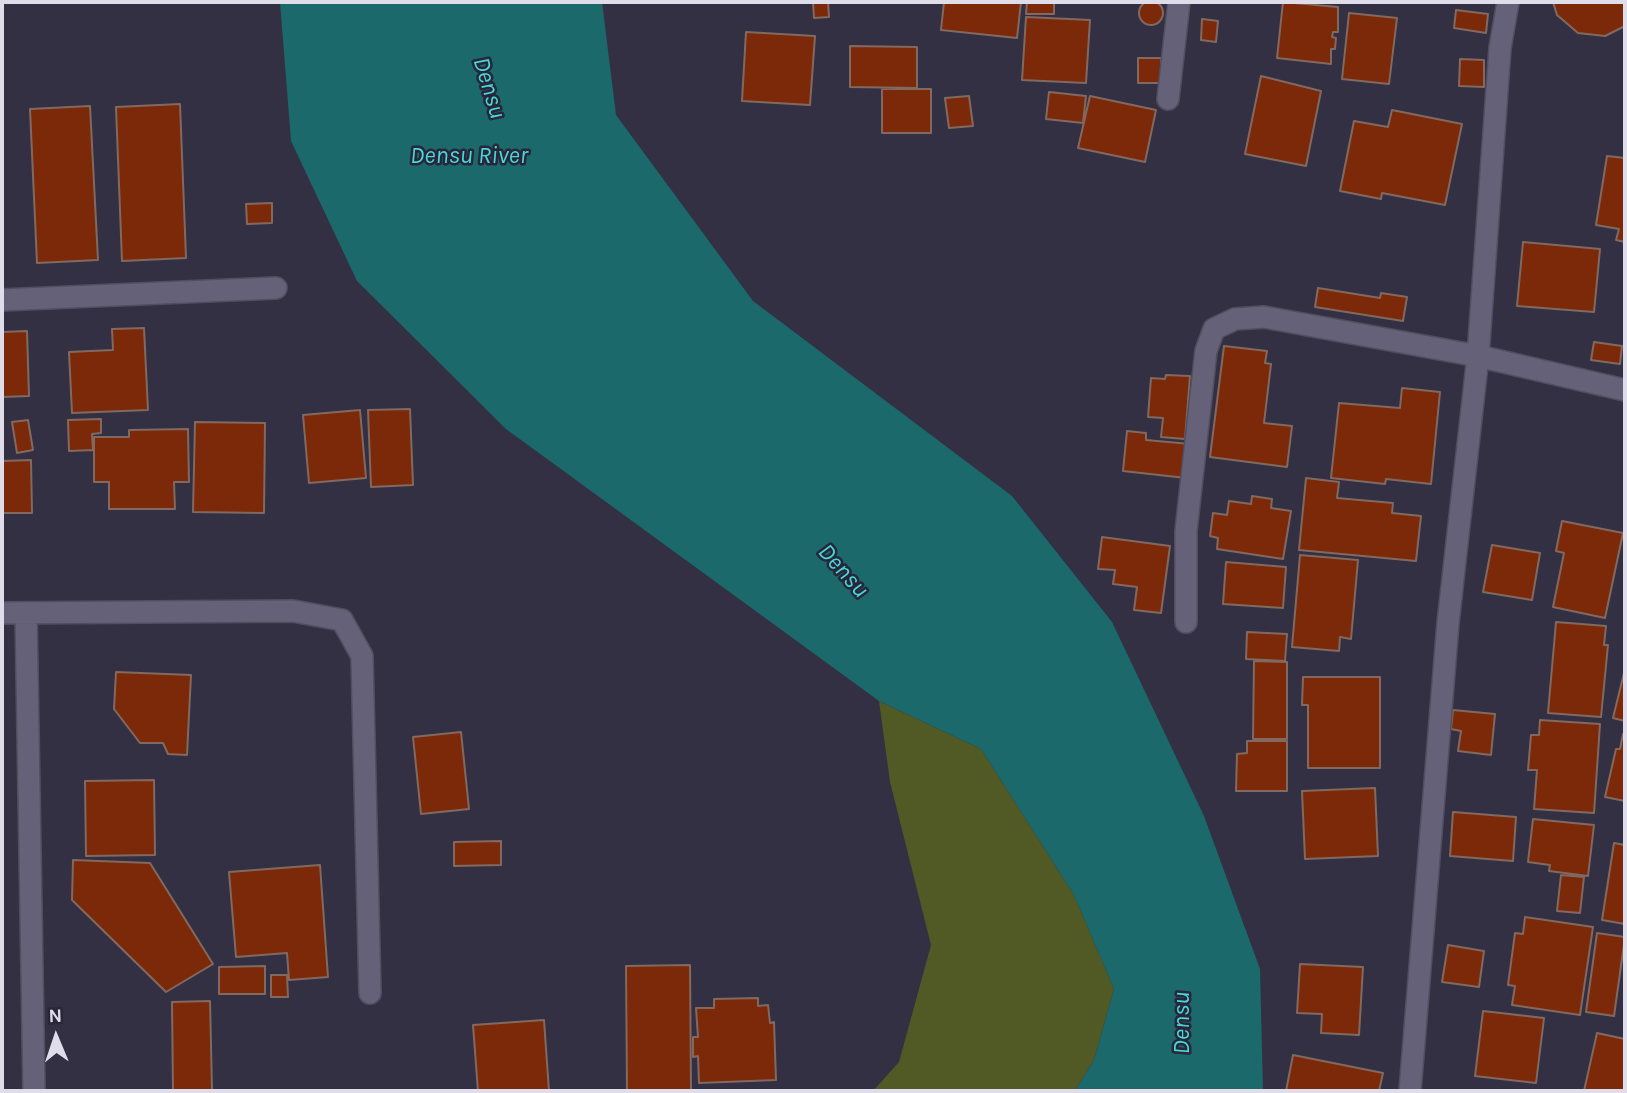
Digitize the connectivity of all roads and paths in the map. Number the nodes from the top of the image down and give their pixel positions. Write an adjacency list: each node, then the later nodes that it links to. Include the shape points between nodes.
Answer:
1 (1179, 2): 3 (street)
2 (1508, 2): 6 (street, via 1500,48)
3 (1168, 99)
4 (276, 288): 5 (street)
5 (2, 300)
6 (1478, 356): 7 (street); 10 (street, via 1265,317 1235,319 1214,329 1206,351 1186,531); 13 (street, via 1448,623)
7 (1625, 390)
8 (2, 613): 9 (street)
9 (26, 613): 11 (street, via 293,611 342,620 362,656); 12 (street)
10 (1186, 622)
11 (370, 993)
12 (34, 1091)
13 (1410, 1091)

